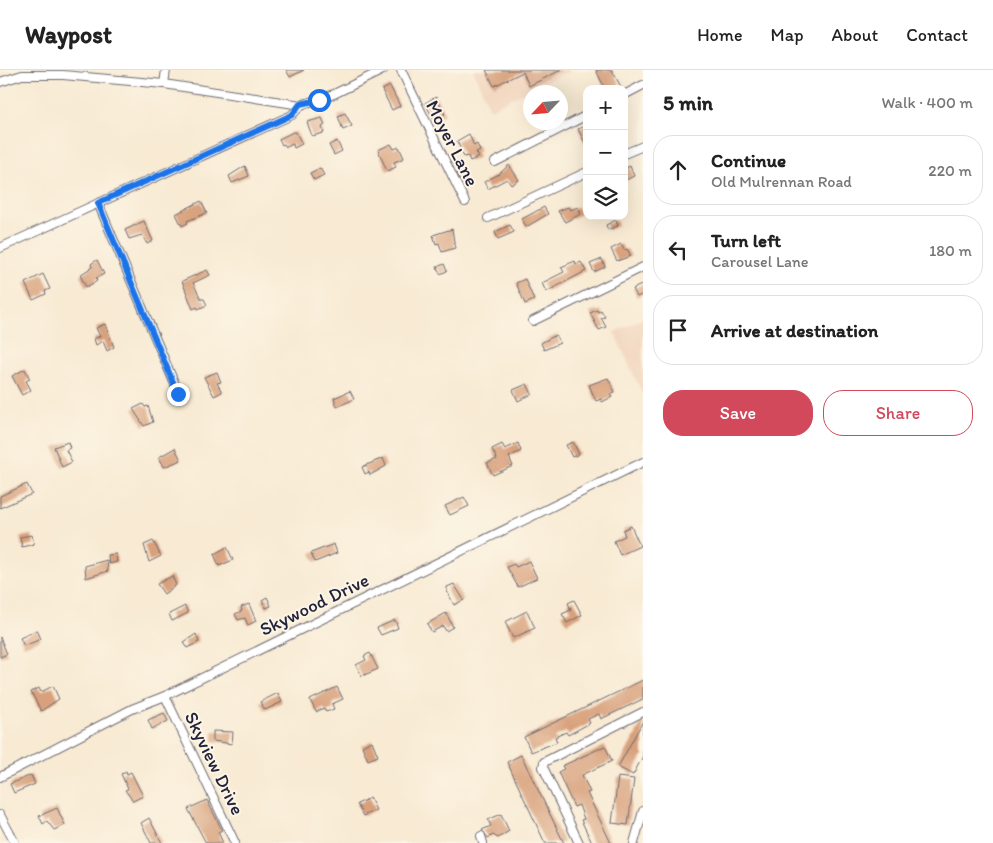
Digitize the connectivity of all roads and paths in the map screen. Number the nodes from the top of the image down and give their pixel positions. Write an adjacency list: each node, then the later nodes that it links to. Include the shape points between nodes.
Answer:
1 (166, 70): 7 (street)
2 (362, 70): 5 (street)
3 (382, 70): 5 (street)
4 (401, 70): 16 (street, Moyer Lane)
5 (367, 77): 10 (street, via 319,100)
6 (0, 82): 7 (street, via 22,75 62,74)
7 (164, 84): 10 (street)
8 (643, 85): 9 (street)
9 (628, 93)
10 (300, 104): 17 (street, via 292,115)
11 (583, 117): 14 (street)
12 (643, 146): 13 (street)
13 (628, 152)
14 (495, 162)
15 (583, 174): 18 (street)
16 (465, 202)
17 (98, 203): 19 (street); 22 (street)
18 (488, 218)
19 (0, 248)
20 (643, 267): 21 (street)
21 (533, 321)
22 (178, 394)
23 (643, 462): 24 (street, Skywood Drive)
24 (165, 696): 26 (street, Skywood Drive, via 132,709); 30 (street, Skyview Drive)
25 (643, 712): 31 (street, via 544,762 543,767)
26 (0, 777)
27 (643, 811): 32 (street)
28 (0, 814): 29 (street)
29 (15, 843)
30 (235, 843)
31 (579, 843)
32 (634, 843)

